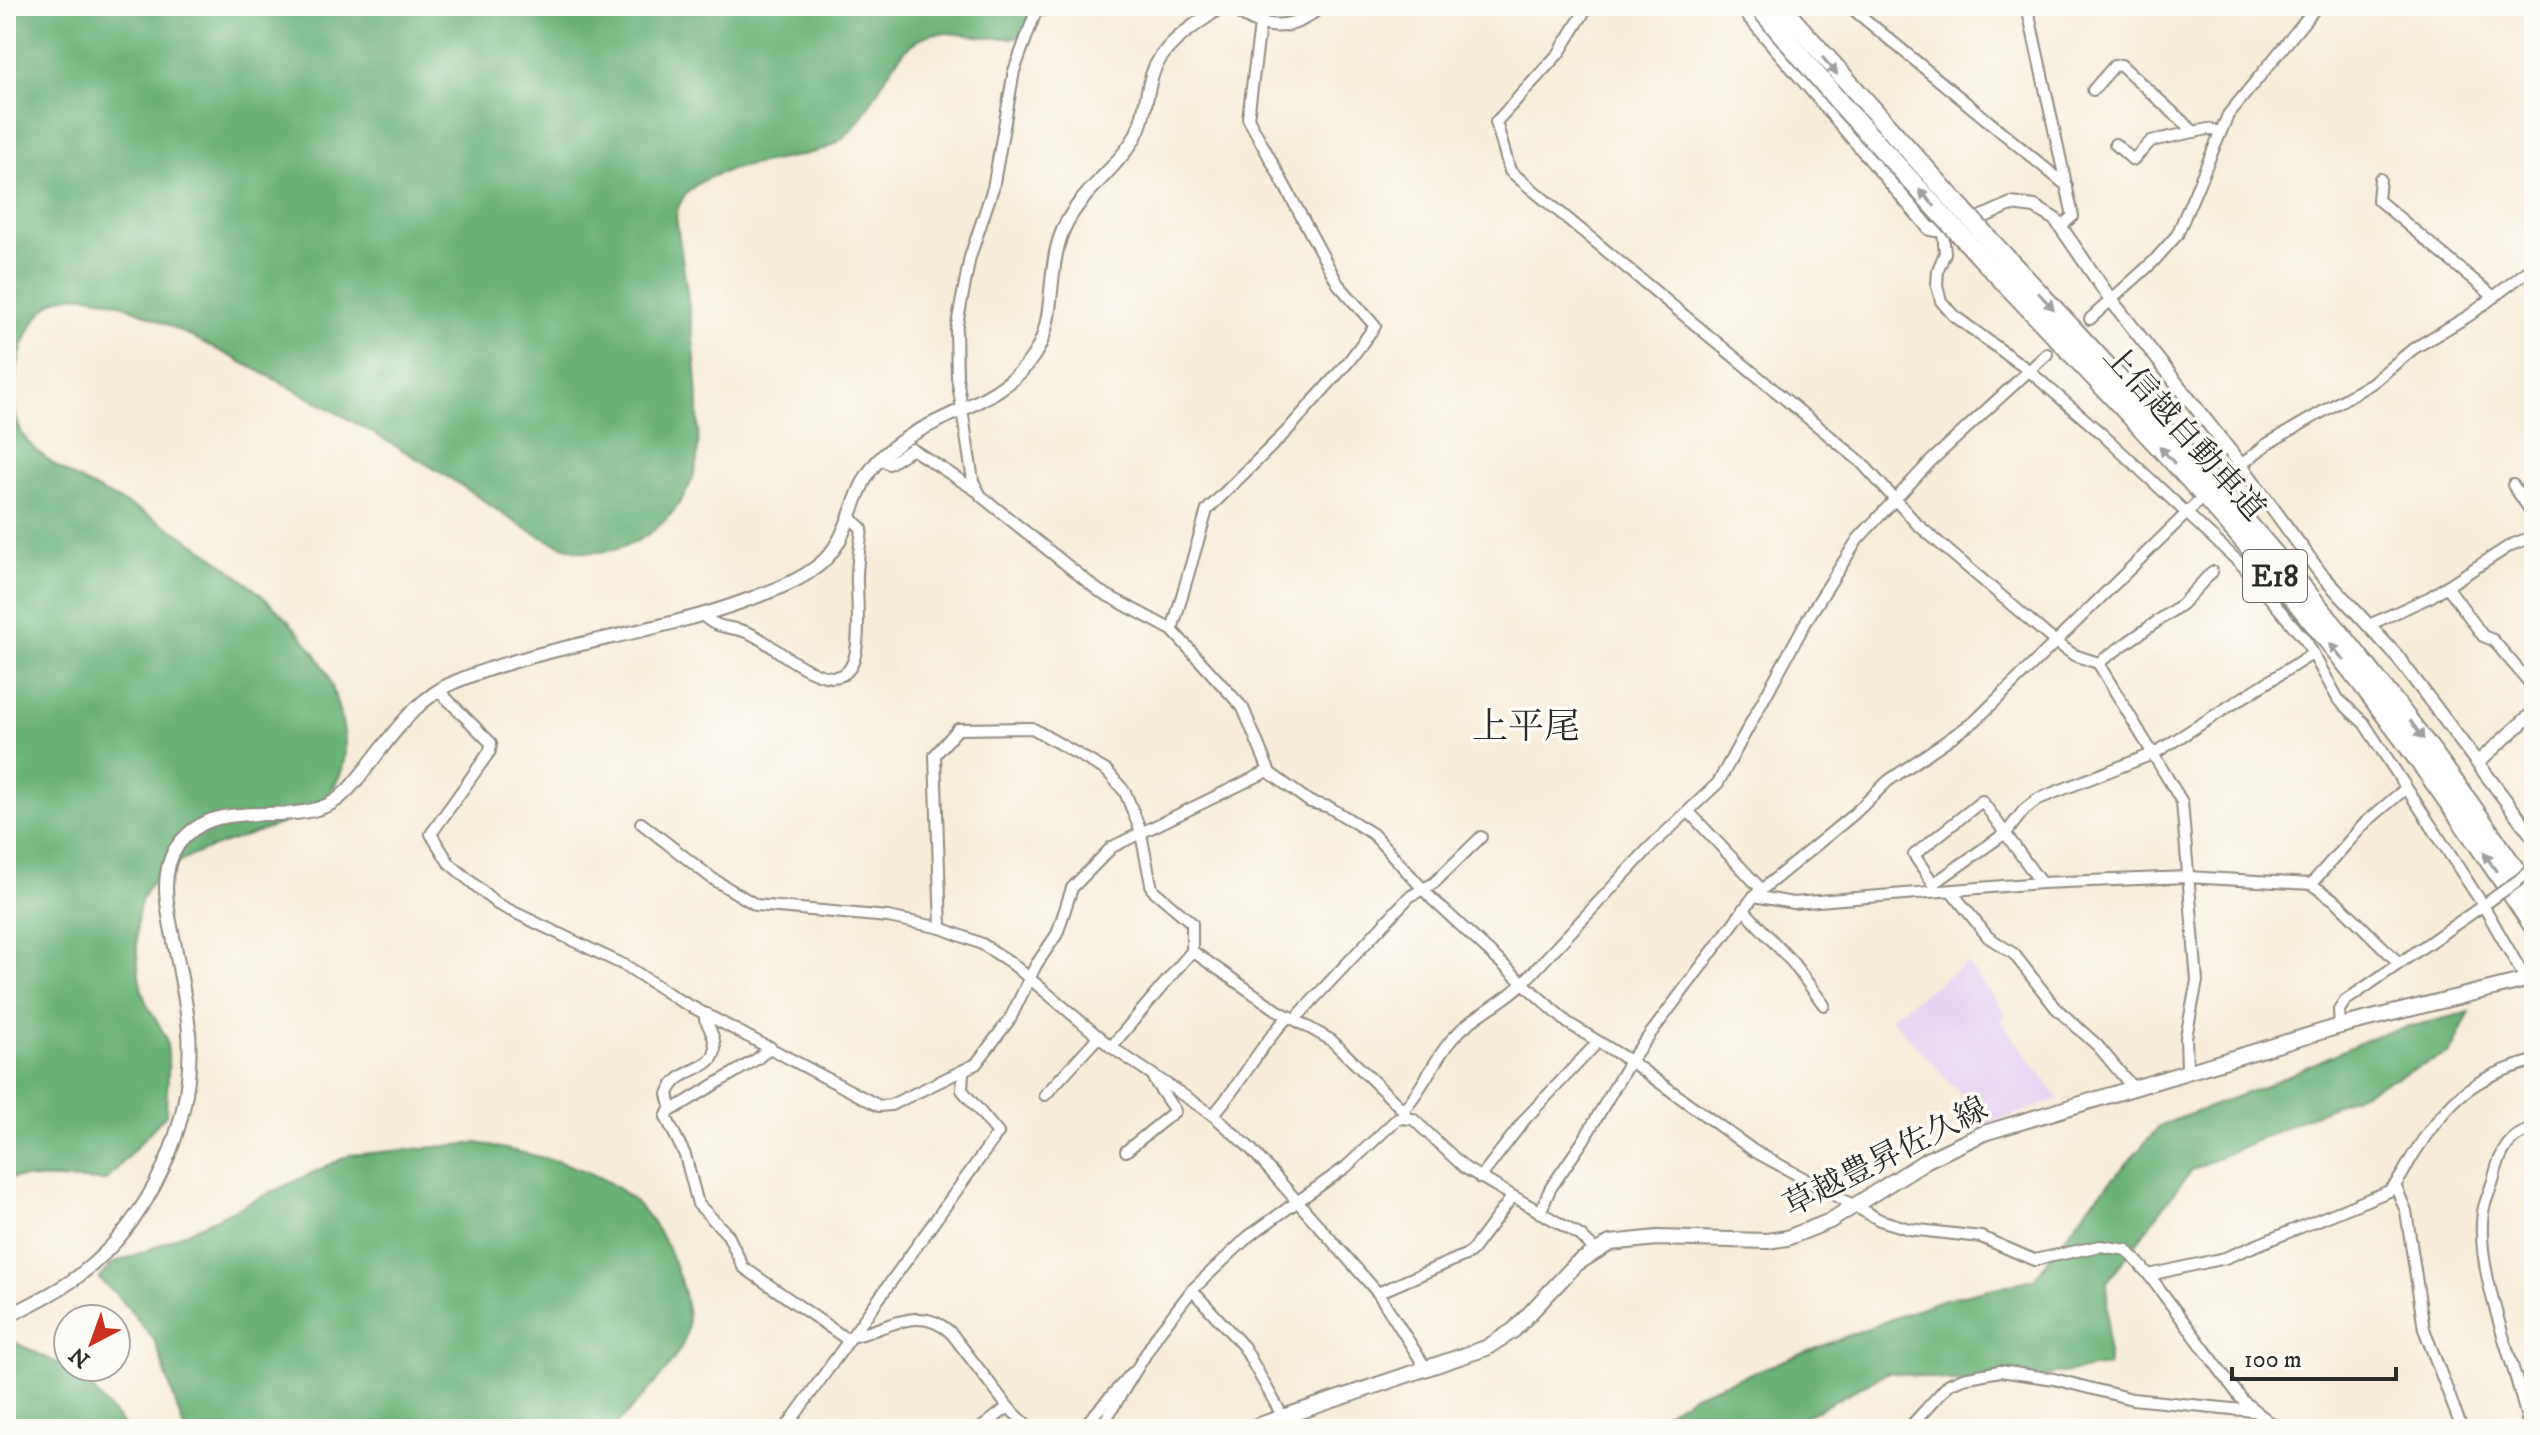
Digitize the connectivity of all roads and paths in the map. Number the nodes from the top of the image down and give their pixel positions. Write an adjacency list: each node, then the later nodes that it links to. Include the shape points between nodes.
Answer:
1 (1020, 6): 13 (street)
2 (1068, 6): 13 (street)
3 (1222, 6): 30 (street, via 1162,55 1135,137 1068,218 1054,257 1043,335 1033,357 1011,380)
4 (1231, 6): 14 (street)
5 (1320, 6): 14 (street, via 1291,24)
6 (1588, 6): 36 (street, via 1559,53 1496,122 1510,171 1861,462)
7 (1740, 6): 22 (street, via 1922,221)
8 (1758, 6): 23 (highway, 上信越自動車道 / E18, one-way to 8, bridge, via 1841,104)
9 (1780, 6): 23 (highway, 上信越自動車道 / E18, one-way to 23, bridge)
10 (1849, 6): 20 (street)
11 (2027, 6): 20 (street)
12 (2317, 6): 17 (street, via 2237,101)
13 (1036, 11): 30 (street, via 1014,71 993,188 961,302 955,357)
14 (1260, 25): 46 (street, via 1248,118 1338,284 1375,326 1307,408 1207,510)
15 (2093, 90): 16 (street, via 2121,65)
16 (2194, 132): 17 (street); 18 (street, via 2151,141 2133,160)
17 (2219, 132): 26 (street, via 2177,235)
18 (2115, 144)
19 (2380, 179): 25 (street, via 2378,200)
20 (2067, 186): 21 (street, via 2073,216)
21 (2061, 226): 22 (street, via 2035,207 2011,204); 26 (street)
22 (1943, 233): 29 (street, via 1945,253 1937,286 1941,301 1975,334)
23 (1986, 250): 71 (highway, 上信越自動車道 / E18, one-way to 71, via 2161,423 2342,632 2462,791); 74 (highway, 上信越自動車道 / E18, one-way to 23, via 2395,726 2290,595)
24 (2534, 266): 25 (street)
25 (2494, 297): 32 (street, via 2413,349 2372,383 2267,444)
26 (2111, 300): 27 (street); 32 (street)
27 (2090, 319)
28 (2047, 354): 29 (street)
29 (2028, 370): 36 (street); 38 (street)
30 (963, 407): 31 (street); 35 (street)
31 (880, 459): 35 (street, via 889,464 912,449); 40 (street)
32 (2241, 465): 33 (street); 45 (street, via 2321,574)
33 (2224, 479)
34 (2513, 485): 39 (street)
35 (977, 491): 46 (street, via 1099,591)
36 (1893, 501): 47 (street); 57 (street, via 1831,578 1728,767)
37 (2196, 504): 38 (street)
38 (2185, 513): 47 (street); 48 (street, via 2243,566)
39 (2534, 516)
40 (850, 517): 44 (street, via 820,565 787,585); 44 (street, via 862,529 857,583 860,648 842,674 817,676 748,632 715,625)
41 (2534, 536): 43 (street)
42 (2212, 572): 49 (street, via 2182,604)
43 (2447, 586): 45 (street); 50 (street, via 2483,636 2493,640)
44 (704, 616): 51 (street, via 513,663)
45 (2369, 625): 54 (street)
46 (1172, 630): 55 (street, via 1243,708)
47 (2054, 641): 49 (street); 69 (street, via 1975,721 1888,781)
48 (2312, 654): 53 (street); 56 (street, via 2338,699 2364,723)
49 (2098, 663): 53 (street)
50 (2534, 688)
51 (438, 690): 82 (street, via 491,743 433,827 434,841 449,863 497,904 628,967); 111 (street, via 333,803 209,820 180,843 165,888 186,1009 189,1061 184,1106 169,1157 141,1209 95,1261 64,1286)
52 (2534, 712): 54 (street)
53 (2155, 753): 59 (street, via 2038,799); 64 (street, via 2182,802)
54 (2478, 762): 62 (street)
55 (1268, 771): 60 (street); 68 (street, via 1310,802 1329,807 1373,834)
56 (2405, 789): 66 (street, via 2366,822); 72 (street)
57 (1689, 812): 69 (street); 80 (street)
58 (641, 823): 75 (street, via 756,905 888,917)
59 (2007, 832): 65 (street); 67 (street); 67 (street, via 1982,801 1914,855)
60 (1141, 834): 75 (street, via 1118,781 1075,750 1032,728 958,729 935,755); 76 (street, via 1152,889 1192,923); 78 (street, via 1112,847 1072,888 1057,934)
61 (1481, 837): 68 (street)
62 (2534, 838)
63 (2534, 869): 72 (street, bridge)
64 (2187, 877): 65 (street); 66 (street); 91 (street, via 2197,981 2185,1050)
65 (2041, 883): 70 (street)
66 (2311, 884): 77 (street)
67 (1934, 888): 69 (street, via 1793,903); 70 (street)
68 (1424, 889): 80 (street); 83 (street, via 1409,897)
69 (1757, 892): 73 (street)
70 (1952, 892): 94 (street, via 1988,937 2014,954 2056,1008)
71 (2534, 898)
72 (2486, 903): 77 (street); 79 (street)
73 (1743, 909): 81 (street); 89 (street)
74 (2534, 927)
75 (941, 928): 78 (street, via 982,944)
76 (1192, 951): 83 (street); 88 (street)
77 (2399, 963): 84 (street, via 2341,1005)
78 (1029, 978): 85 (street); 92 (street, via 1010,1019)
79 (2530, 979): 84 (main road, 草越豊昇佐久線)
80 (1523, 983): 86 (street); 97 (street, via 1457,1033)
81 (1824, 1005)
82 (707, 1014): 87 (street); 96 (street, via 716,1043 714,1056 673,1084)
83 (1293, 1017): 97 (street, via 1339,1047); 98 (street, via 1260,1048)
84 (2340, 1026): 91 (main road, 草越豊昇佐久線)
85 (1099, 1036): 88 (street); 95 (street)
86 (1598, 1042): 89 (street); 101 (street, via 1526,1118)
87 (770, 1047): 92 (street, via 879,1106); 96 (street)
88 (1111, 1047): 93 (street)
89 (1630, 1061): 105 (street, via 1754,1151); 106 (street)
90 (2534, 1061): 102 (street, via 2485,1077 2456,1097)
91 (2187, 1070): 94 (main road, 草越豊昇佐久線)
92 (963, 1073): 112 (street, via 962,1090 998,1133)
93 (1152, 1076): 98 (street); 100 (street, via 1175,1111)
94 (2133, 1088): 105 (main road, 草越豊昇佐久線, via 1984,1133)
95 (1045, 1095)
96 (669, 1112): 112 (street, via 667,1125 685,1155 698,1204 728,1235 743,1267 840,1337)
97 (1405, 1113): 101 (street); 104 (street, via 1356,1159)
98 (1213, 1115): 104 (street)
99 (2534, 1129): 127 (street, via 2519,1133 2501,1154 2483,1228 2492,1291)
100 (1126, 1151)
101 (1480, 1178): 103 (street)
102 (2395, 1185): 108 (street, via 2225,1258); 126 (street, via 2406,1211 2424,1329)
103 (1512, 1197): 106 (street); 110 (street, via 1470,1253)
104 (1298, 1199): 109 (street); 110 (street)
105 (1852, 1206): 107 (main road, 草越豊昇佐久線, via 1787,1238 1636,1239); 108 (street, via 1896,1226 1988,1239 2034,1260 2120,1247)
106 (1540, 1213): 107 (street)
107 (1595, 1250): 114 (main road, 草越豊昇佐久線, via 1505,1337)
108 (2149, 1275): 116 (street)
109 (1192, 1290): 113 (street); 117 (street, via 1244,1347)
110 (1378, 1293): 114 (street)
111 (6, 1317)
112 (851, 1338): 115 (street, via 903,1320 934,1321 952,1334); 118 (street)
113 (1136, 1368): 121 (street); 122 (street)
114 (1427, 1370): 117 (main road, 草越豊昇佐久線)
115 (1008, 1407): 119 (street); 120 (street)
116 (2253, 1411): 124 (street, via 2132,1399 2000,1371 1949,1384); 125 (street)
117 (1283, 1417): 123 (main road, 草越豊昇佐久線)
118 (785, 1429)
119 (980, 1429)
120 (1031, 1429)
121 (1081, 1429)
122 (1100, 1429)
123 (1248, 1429)
124 (1908, 1429)
125 (2278, 1429)
126 (2462, 1429)
127 (2529, 1429)

